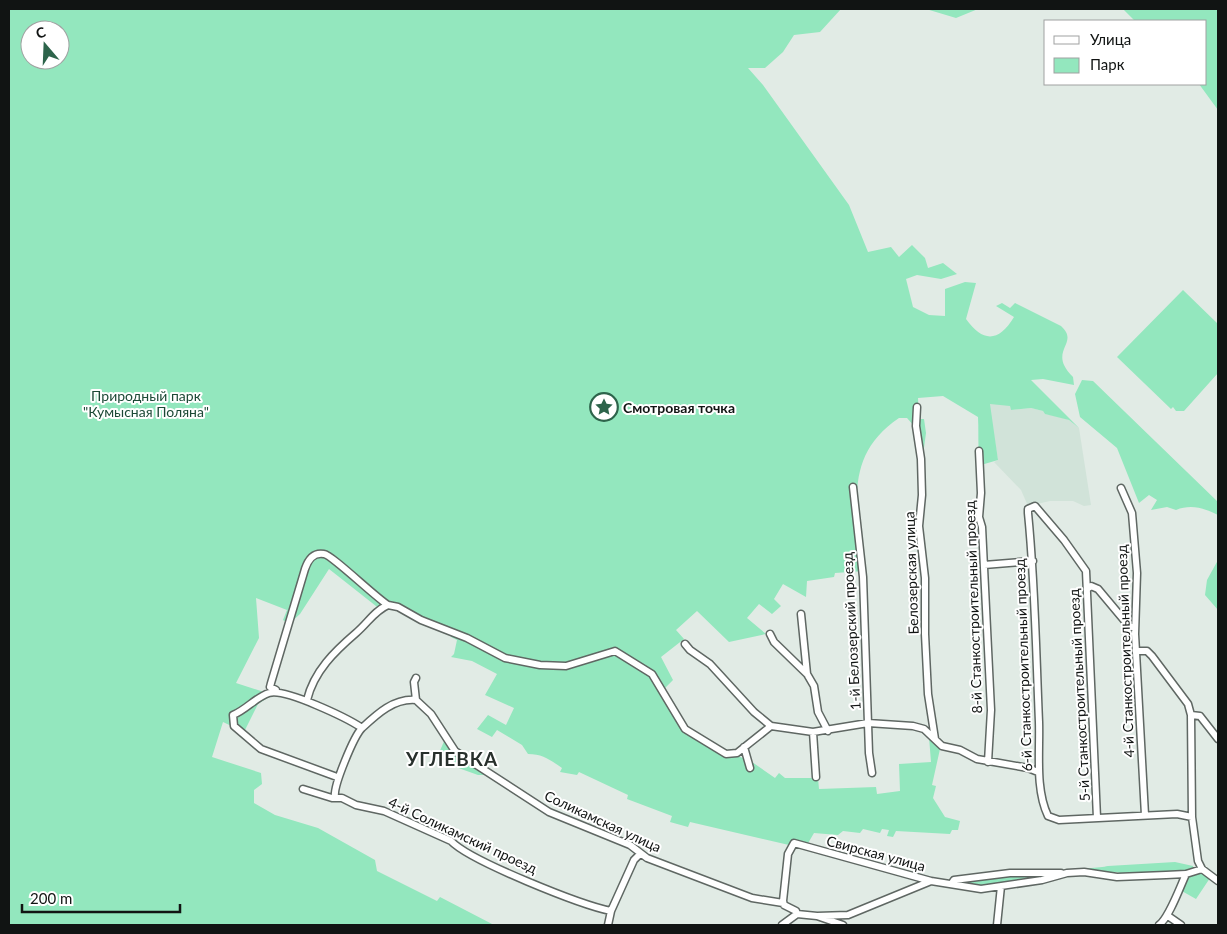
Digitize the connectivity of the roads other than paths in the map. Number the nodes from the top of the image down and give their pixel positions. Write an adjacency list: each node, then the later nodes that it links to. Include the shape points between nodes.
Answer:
1 (917, 407): 26 (street, Белозерская улица, via 922,495 919,526 925,578 928,694)
2 (979, 450): 6 (street, 8-й Станкостроительный проезд, via 979,517)
3 (853, 487): 21 (street, 1-й Белозерский проезд, via 863,576)
4 (1121, 488): 11 (street, 4-й Станкостроительный проезд, via 1132,513 1137,573)
5 (1032, 561): 6 (street); 7 (street, 6-й Станкостроительный проезд, via 1028,509 1035,506); 31 (street, 6-й Станкостроительный проезд)
6 (984, 565): 29 (street, 8-й Станкостроительный проезд, via 991,710)
7 (1086, 571): 8 (street, 5-й Станкостроительный проезд)
8 (1087, 589): 11 (street, via 1091,586 1098,588); 39 (street, 5-й Станкостроительный проезд)
9 (388, 605): 17 (street, via 329,555 316,554 312,557 305,569 271,683 270,687); 18 (street, via 374,614 329,657); 28 (street, via 505,658 540,666 580,663 616,651 652,674 685,729 726,754)
10 (801, 614): 15 (street)
11 (1134, 628): 14 (street, 4-й Станкостроительный проезд)
12 (770, 634): 15 (street)
13 (685, 644): 22 (street, via 710,664)
14 (1137, 651): 20 (street, via 1147,651 1152,656 1178,688); 37 (street, 4-й Станкостроительный проезд)
15 (807, 674): 24 (street, via 814,686 818,712)
16 (416, 678): 19 (street)
17 (276, 692): 18 (street); 33 (street, via 266,694 233,715 234,726 261,749)
18 (307, 700): 23 (street)
19 (416, 700): 23 (street, via 394,703); 40 (street, Соликамская улица, via 431,714 455,751 549,812 630,845)
20 (1191, 715): 27 (street, via 1200,716); 38 (street)
21 (868, 724): 24 (street); 26 (street, via 919,727); 32 (street, 1-й Белозерский проезд)
22 (771, 726): 25 (street); 28 (street)
23 (362, 728): 33 (street)
24 (828, 731): 25 (street)
25 (813, 732): 34 (street)
26 (935, 739): 29 (street, via 942,746)
27 (1218, 739)
28 (744, 747): 30 (street)
29 (988, 762): 31 (street)
30 (750, 768)
31 (1038, 772): 39 (street, 6-й Станкостроительный проезд, via 1050,819)
32 (872, 773)
33 (338, 777): 36 (street)
34 (816, 777)
35 (303, 789): 36 (street, 4-й Соликамский проезд)
36 (335, 797): 49 (street, 4-й Соликамский проезд, via 384,811 451,841 459,849 508,873)
37 (1145, 815): 38 (street); 39 (street)
38 (1192, 817): 41 (street)
39 (1097, 818)
40 (640, 854): 48 (street, Соликамская улица, via 752,898); 49 (street, via 634,860)
41 (1202, 869): 43 (street, Свирская улица); 45 (street)
42 (1068, 873): 43 (street, Свирская улица, via 1117,877); 46 (street, Свирская улица, via 1010,873 954,880); 47 (street, Свирская улица)
43 (1186, 874): 52 (street)
44 (931, 881): 46 (street, Свирская улица); 48 (street, Свирская улица, via 794,843 788,854); 51 (street, via 848,914)
45 (1218, 881)
46 (952, 883): 47 (street, Свирская улица, via 980,890)
47 (1001, 886): 56 (street)
48 (783, 903): 50 (street)
49 (611, 911): 53 (street)
50 (797, 914): 51 (street); 54 (street)
51 (817, 916): 55 (street)
52 (1168, 916): 57 (street); 58 (street)
53 (608, 925)
54 (782, 925)
55 (843, 925)
56 (997, 925)
57 (1159, 925)
58 (1181, 925)

